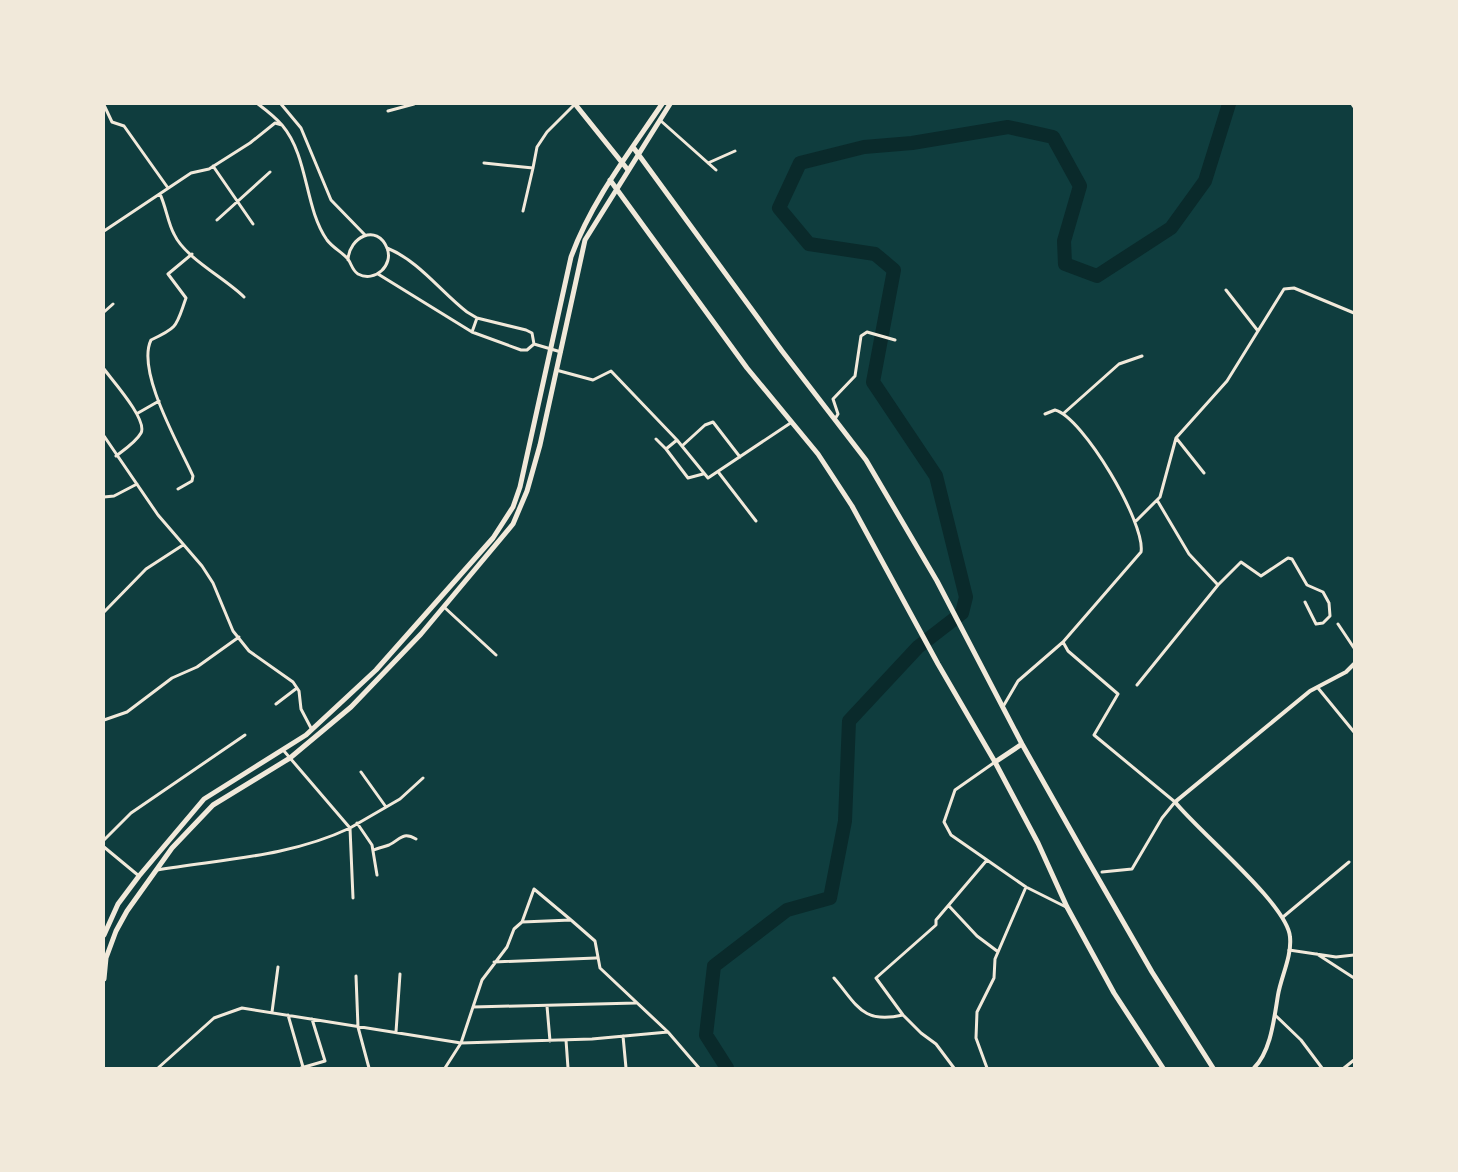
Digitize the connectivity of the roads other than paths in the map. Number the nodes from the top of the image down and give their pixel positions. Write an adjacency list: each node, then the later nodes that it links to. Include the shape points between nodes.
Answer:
1 (258, 104): 10 (street)
2 (281, 104): 31 (street, via 301,128 331,200)
3 (414, 104): 8 (street)
4 (662, 104): 11 (main road)
5 (670, 104): 9 (main road)
6 (104, 105): 23 (street, via 112,122 124,126)
7 (576, 105): 15 (main road); 18 (street, via 547,132 537,147)
8 (388, 111)
9 (660, 120): 13 (main road); 16 (street)
10 (283, 126): 17 (street, via 275,123); 34 (street, via 324,234)
11 (633, 147): 13 (main road); 15 (main road)
12 (735, 151): 16 (street)
13 (639, 154): 19 (main road); 55 (main road)
14 (484, 163): 18 (street)
15 (622, 163): 19 (main road); 22 (main road)
16 (708, 163): 20 (street)
17 (213, 166): 23 (street, via 191,173); 26 (street)
18 (533, 168): 27 (street)
19 (628, 170): 24 (main road)
20 (716, 170)
21 (270, 172): 26 (street)
22 (610, 180): 24 (main road); 46 (main road, via 589,214 571,257)
23 (168, 188): 25 (street)
24 (616, 188): 47 (main road, via 585,240); 56 (main road, via 747,368)
25 (160, 194): 30 (street); 33 (street, via 173,234)
26 (237, 201): 28 (street); 29 (street)
27 (523, 211)
28 (217, 220)
29 (254, 224)
30 (104, 231)
31 (365, 235): 32 (street, via 382,240); 34 (street, via 355,240)
32 (387, 248): 35 (street, via 389,258); 41 (street, via 402,254)
33 (192, 254): 37 (street); 51 (street, via 168,274 186,299 176,328 149,344 151,380)
34 (348, 260): 35 (street, via 359,274)
35 (378, 274): 43 (street)
36 (1226, 290): 42 (street)
37 (244, 297)
38 (113, 304): 40 (street)
39 (1354, 311): 42 (street, via 1287,288)
40 (104, 312)
41 (477, 318): 43 (street); 45 (street, via 526,330)
42 (1258, 331): 58 (street, via 1227,381)
43 (472, 332): 45 (street, via 521,350 527,350)
44 (895, 340): 55 (street, via 867,332 861,336 855,376 833,399 838,414)
45 (534, 341): 46 (street)
46 (552, 349): 47 (street); 91 (main road, via 520,487 506,521 376,670)
47 (561, 352): 50 (main road)
48 (1142, 356): 53 (street, via 1119,364)
49 (104, 369): 52 (street)
50 (556, 369): 60 (street, via 593,380 611,371); 77 (main road, via 540,445 513,524)
51 (159, 400): 52 (street); 69 (street, via 193,476 192,481)
52 (138, 413): 63 (street, via 141,433)
53 (1065, 413): 54 (street, via 1053,410); 73 (street, via 1107,467)
54 (1045, 414)
55 (835, 418): 89 (main road, via 882,487 937,581)
56 (794, 421): 64 (street); 97 (main road, via 852,506)
57 (104, 436): 63 (street)
58 (1176, 438): 66 (street); 71 (street)
59 (656, 439): 62 (street)
60 (677, 440): 61 (street); 62 (street)
61 (682, 446): 64 (street, via 713,422); 67 (street)
62 (666, 449): 67 (street, via 688,478)
63 (116, 456): 68 (street)
64 (741, 458): 65 (street)
65 (719, 473): 67 (street, via 708,478); 72 (street)
66 (1204, 473)
67 (703, 474)
68 (136, 484): 70 (street); 74 (street)
69 (178, 489)
70 (104, 498)
71 (1158, 501): 73 (street); 75 (street, via 1189,554)
72 (756, 521)
73 (1136, 522): 81 (street, via 1141,552)
74 (183, 545): 78 (street, via 146,569); 80 (street, via 213,583 233,632)
75 (1218, 585): 76 (street, via 1241,562 1261,576 1288,558 1307,585 1323,592 1330,616 1316,624); 85 (street)
76 (1305, 602)
77 (444, 608): 83 (street); 96 (main road, via 378,681)
78 (104, 612)
79 (1338, 624): 82 (street)
80 (239, 637): 87 (street, via 249,651 286,675); 90 (street, via 127,711)
81 (1064, 642): 89 (street, via 1018,681); 100 (street, via 1068,651 1118,694 1095,736)
82 (1354, 648)
83 (496, 655)
84 (1354, 664): 86 (street)
85 (1137, 685)
86 (1318, 688): 92 (street); 100 (street)
87 (298, 689): 88 (street); 91 (street, via 301,709)
88 (276, 704)
89 (1003, 707): 94 (main road)
90 (104, 720)
91 (312, 730): 95 (main road)
92 (1354, 732)
93 (245, 735): 105 (street, via 130,813)
94 (1022, 744): 97 (main road); 160 (main road, via 1152,972)
95 (284, 751): 96 (street); 113 (main road, via 204,799)
96 (290, 758): 103 (street); 110 (main road, via 213,805)
97 (995, 762): 108 (street, via 955,790 944,822 951,835); 117 (main road)
98 (361, 772): 101 (street)
99 (423, 778): 101 (street)
100 (1175, 802): 111 (street, via 1132,868); 118 (street)
101 (386, 807): 102 (street)
102 (357, 823): 103 (street); 107 (street)
103 (350, 828): 110 (street, via 294,849); 115 (street)
104 (416, 839): 107 (street, via 401,836)
105 (104, 840)
106 (104, 847): 113 (street)
107 (374, 850): 112 (street)
108 (987, 860): 114 (street); 116 (street)
109 (1349, 862): 118 (street)
110 (157, 870): 133 (main road, via 116,931 106,958)
111 (1102, 872)
112 (376, 874)
113 (139, 876): 121 (main road, via 118,904)
114 (1026, 887): 117 (street); 123 (street)
115 (353, 898)
116 (950, 906): 123 (street); 139 (street, via 936,925 876,978)
117 (1067, 907): 159 (main road, via 1114,993)
118 (1283, 917): 122 (street, via 1289,930)
119 (572, 920): 120 (street); 120 (street, via 534,889); 126 (street, via 594,939)
120 (522, 922): 127 (street)
121 (104, 935)
122 (1289, 950): 124 (street); 140 (street)
123 (997, 951): 158 (street, via 994,978 977,1012 975,1027)
124 (1316, 953): 125 (street); 132 (street)
125 (1354, 955)
126 (596, 958): 127 (street); 134 (street, via 600,968)
127 (494, 962): 136 (street, via 482,980)
128 (278, 967): 137 (street)
129 (400, 974): 143 (street)
130 (356, 976): 142 (street)
131 (834, 978): 139 (street, via 864,1013 876,1018)
132 (1354, 978)
133 (104, 979)
134 (638, 1003): 135 (street); 144 (street)
135 (547, 1006): 136 (street); 147 (street)
136 (473, 1007): 148 (street)
137 (272, 1012): 138 (street); 150 (street, via 242,1008 222,1013)
138 (288, 1015): 141 (street); 151 (street)
139 (903, 1015): 157 (street, via 936,1044)
140 (1275, 1015): 161 (street, via 1268,1042); 162 (street)
141 (312, 1019): 142 (street); 151 (street, via 325,1061)
142 (358, 1027): 143 (street); 152 (street)
143 (396, 1032): 148 (street)
144 (668, 1032): 145 (street); 156 (street)
145 (623, 1036): 146 (street); 155 (street)
146 (566, 1040): 147 (street); 154 (street)
147 (550, 1041): 148 (street)
148 (461, 1043): 153 (street)
149 (1354, 1060): 163 (street)
150 (158, 1068)
151 (302, 1068)
152 (369, 1068)
153 (446, 1068)
154 (568, 1068)
155 (626, 1068)
156 (699, 1068)
157 (954, 1068)
158 (987, 1068)
159 (1163, 1068)
160 (1213, 1068)
161 (1254, 1068)
162 (1322, 1068)
163 (1344, 1068)

